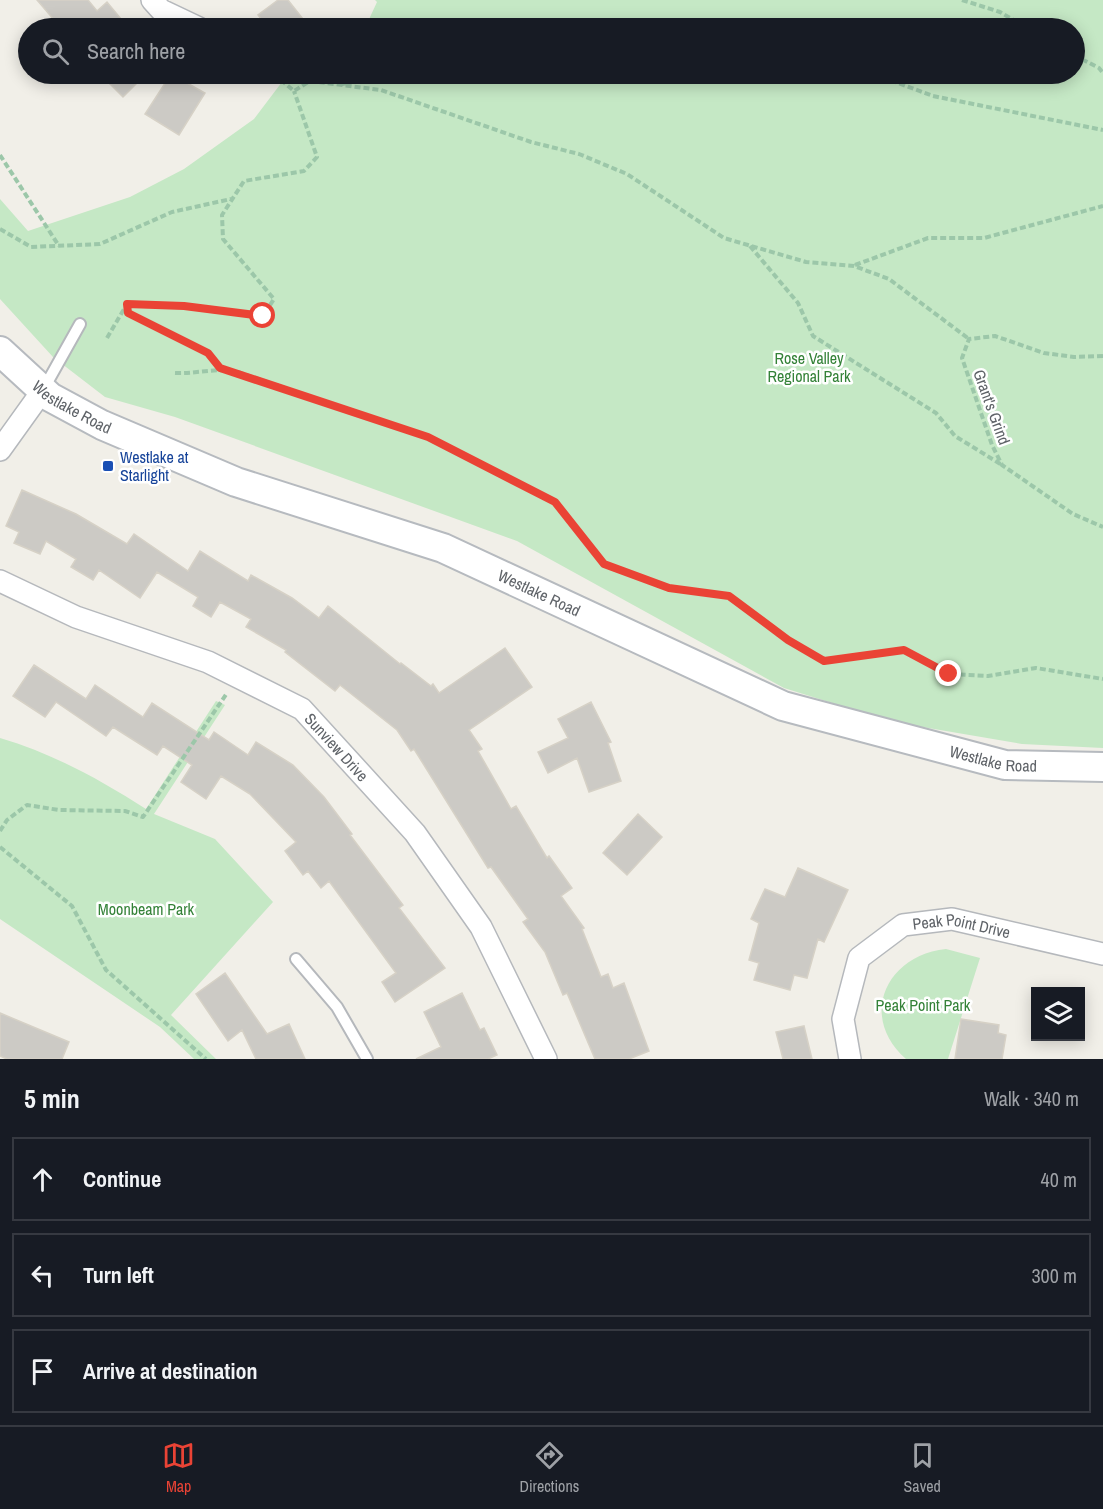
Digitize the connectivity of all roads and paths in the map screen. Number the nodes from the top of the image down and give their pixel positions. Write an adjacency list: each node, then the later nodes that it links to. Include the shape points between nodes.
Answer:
1 (152, 0): 3 (street, via 161,10)
2 (962, 0): 4 (path)
3 (178, 18)
4 (1010, 18)
5 (1085, 62): 6 (path)
6 (1103, 73)
7 (286, 84): 11 (path)
8 (305, 84): 11 (path)
9 (334, 84): 18 (path, via 381,90 531,142 579,154 627,174 724,238)
10 (901, 84): 12 (path, via 933,96)
11 (294, 91): 14 (path, via 317,157 304,171 244,181)
12 (1103, 130)
13 (0, 155): 17 (path)
14 (232, 199): 17 (path, via 172,212 100,244); 20 (path, via 222,215 223,239 274,299 263,316 184,306)
15 (1103, 206): 19 (path, via 984,238 928,238)
16 (0, 230): 17 (path, via 31,247)
17 (59, 246)
18 (749, 246): 19 (path, via 806,262); 30 (path, via 798,303 813,336 936,413 955,436)
19 (854, 266): 23 (path, via 889,279)
20 (127, 304): 22 (path); 26 (path, via 128,313 208,353)
21 (80, 324): 28 (lane)
22 (107, 338)
23 (969, 339): 25 (path, via 995,336 1044,353); 30 (path, Grant's Grind, via 962,358)
24 (0, 351): 28 (street, Westlake Road)
25 (1103, 356)
26 (220, 368): 27 (path, via 198,374); 34 (path, via 428,437 555,502 604,564 669,588 729,596 824,661 904,650 949,674 988,676 1036,668)
27 (175, 373)
28 (43, 390): 29 (street); 35 (street, Westlake Road, via 102,425 236,482 443,548 783,706 1005,765)
29 (0, 450)
30 (1002, 465): 31 (path, Grant's Grind, via 1073,514)
31 (1103, 526)
32 (0, 581): 33 (street, Sunview Drive, via 76,617 208,662)
33 (238, 677): 36 (path, via 143,817 125,811 59,810 27,805 7,820); 42 (street, Sunview Drive, via 302,710 415,833 481,927)
34 (1103, 679)
35 (1103, 767)
36 (0, 831)
37 (0, 847): 40 (path, via 72,906 106,970)
38 (1103, 954): 43 (street, Peak Point Drive, via 952,919 903,925 860,958 843,1019)
39 (296, 959): 41 (lane, via 337,1007)
40 (206, 1059)
41 (367, 1059)
42 (546, 1059)
43 (850, 1059)

